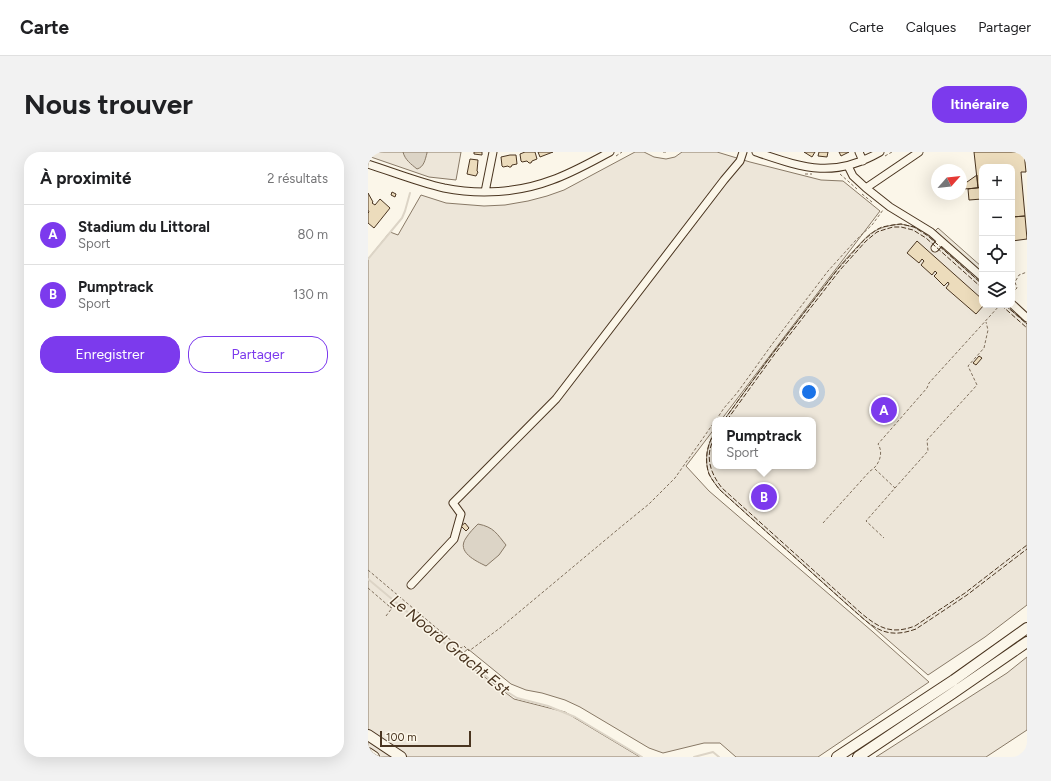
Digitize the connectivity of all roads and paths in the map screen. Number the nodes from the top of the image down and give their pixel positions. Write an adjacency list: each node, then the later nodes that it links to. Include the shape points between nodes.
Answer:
1 (493, 152): 15 (street)
2 (622, 152): 10 (path)
3 (663, 152): 4 (path)
4 (667, 152)
5 (743, 152): 33 (street, via 740,161 556,399 453,503 460,514 454,539)
6 (756, 152): 13 (street, via 806,167 827,169)
7 (859, 152): 11 (street)
8 (880, 152): 11 (street)
9 (919, 152): 14 (street)
10 (613, 154): 15 (street, via 544,183 527,188)
11 (863, 161): 13 (street)
12 (368, 164): 15 (street, via 439,187)
13 (848, 166): 14 (street, via 853,176)
14 (866, 188): 17 (street)
15 (485, 192)
16 (884, 210): 26 (path, via 828,271)
17 (941, 240): 18 (street); 20 (street)
18 (935, 248)
19 (1027, 272): 21 (path, via 1019,275)
20 (979, 274)
21 (1015, 290)
22 (1015, 307): 24 (street)
23 (998, 308): 25 (path)
24 (1027, 318)
25 (986, 322): 28 (path, via 929,383 878,444 880,456); 29 (path, via 988,330 984,348 968,366 977,386 927,440 928,451)
26 (717, 417)
27 (712, 424): 35 (path, via 675,478 649,504 469,651 453,642)
28 (874, 469): 29 (path); 30 (path)
29 (895, 488): 31 (path, via 866,521)
30 (823, 523)
31 (884, 538)
32 (368, 570): 35 (path)
33 (411, 585)
34 (368, 588): 36 (path)
35 (398, 596): 36 (path)
36 (390, 606): 37 (path, via 392,608)
37 (386, 616)
38 (1027, 628): 45 (highway, via 954,680)
39 (1027, 642): 46 (highway)
40 (368, 736): 43 (highway); 44 (highway)
41 (369, 755): 42 (highway)
42 (374, 757)
43 (394, 757)
44 (402, 757)
45 (837, 757)
46 (858, 757)

